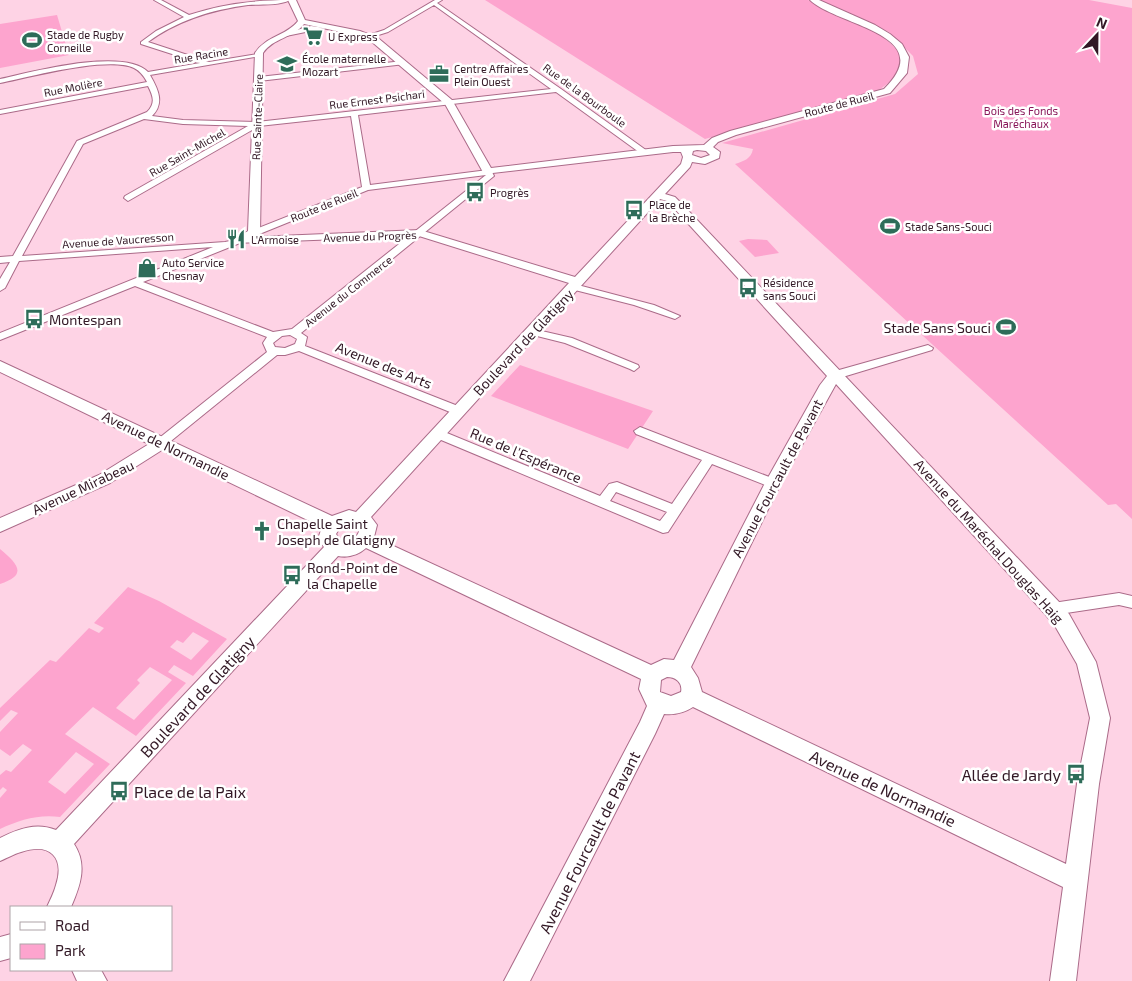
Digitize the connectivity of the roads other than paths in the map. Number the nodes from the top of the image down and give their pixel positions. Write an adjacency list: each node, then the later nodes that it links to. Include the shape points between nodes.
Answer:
1 (157, 0): 6 (street)
2 (287, 0): 6 (street)
3 (292, 0): 7 (street)
4 (814, 0): 24 (street, Route de Rueil, via 890,37 903,52 904,71 888,91 734,133 715,140)
5 (438, 2): 10 (street, via 386,31); 18 (street, Rue de la Bourboule)
6 (187, 16): 12 (street, via 143,43)
7 (302, 21): 8 (street); 9 (street, via 296,30)
8 (322, 28): 9 (street, Rue Sainte-Claire); 10 (street)
9 (286, 34): 11 (street, Rue Sainte-Claire, via 266,44)
10 (369, 36): 13 (street)
11 (258, 56): 12 (street, Rue Racine); 15 (street, Rue Sainte-Claire)
12 (208, 64): 14 (street, Rue Racine)
13 (403, 64): 15 (street); 19 (street)
14 (147, 74): 16 (street, via 133,64 118,62); 17 (street)
15 (259, 79): 23 (street, Rue Sainte-Claire)
16 (0, 80)
17 (151, 83): 20 (street, Rue Molière); 22 (street, via 158,98 157,108)
18 (558, 90): 19 (street, Rue Ernest Psichari); 26 (street, Rue de la Bourboule)
19 (449, 102): 21 (street, Rue Ernest Psichari); 28 (street)
20 (0, 112)
21 (354, 113): 23 (street, Rue Ernest Psichari); 29 (street)
22 (145, 116): 23 (street, Rue Ernest Psichari, via 183,122); 34 (street, via 80,143)
23 (257, 124): 31 (street, Rue Saint-Michel); 33 (street, Rue Sainte-Claire)
24 (706, 148): 27 (street, via 696,147); 27 (street, via 714,151 714,157 707,160)
25 (668, 150): 26 (street, Route de Rueil); 27 (street, Route de Rueil)
26 (646, 152): 28 (street, Route de Rueil)
27 (689, 157): 30 (street, Boulevard de Glatigny)
28 (488, 172): 29 (street, Route de Rueil); 32 (street, Avenue du Commerce, via 490,176)
29 (366, 188): 33 (street, Route de Rueil)
30 (658, 195): 37 (street, Boulevard de Glatigny); 49 (street, Avenue du Maréchal Douglas Haig, via 671,199 677,205)
31 (128, 198)
32 (420, 233): 33 (street, Avenue du Progrès); 37 (street, Avenue du Progrès); 40 (street, Avenue du Commerce)
33 (246, 238): 34 (street, Avenue de Vaucresson); 36 (street, Route de Rueil)
34 (17, 259): 35 (street, Avenue de Vaucresson); 38 (street)
35 (0, 260)
36 (134, 282): 42 (street); 43 (street, Route de Rueil)
37 (576, 284): 39 (street, via 608,297 637,302); 41 (street, Boulevard de Glatigny)
38 (0, 288)
39 (675, 316)
40 (295, 332): 42 (street); 44 (street, via 302,340)
41 (533, 332): 48 (street, via 568,340); 50 (street, Boulevard de Glatigny)
42 (273, 336): 46 (street, via 268,343)
43 (0, 337)
44 (298, 347): 46 (street, via 289,352); 50 (street, Avenue des Arts)
45 (928, 348): 49 (street)
46 (274, 352): 53 (street)
47 (0, 366): 53 (street, Avenue de Normandie)
48 (634, 367)
49 (836, 375): 55 (street, Avenue Fourcault de Pavant, via 827,385); 64 (street, Avenue du Maréchal Douglas Haig)
50 (459, 411): 52 (street, Boulevard de Glatigny)
51 (640, 431): 54 (street)
52 (438, 434): 56 (street, Rue de l'Espérance); 58 (street, Boulevard de Glatigny)
53 (162, 442): 59 (street, Avenue de Normandie); 60 (street, Avenue Mirabeau, via 136,463 114,475)
54 (710, 458): 55 (street); 57 (street, Rue de l'Espérance)
55 (773, 483): 65 (street, Avenue Fourcault de Pavant)
56 (602, 503): 57 (street, via 613,487 617,487); 57 (street, Rue de l'Espérance, via 663,528)
57 (675, 510)
58 (360, 518): 59 (street, via 343,518); 61 (street, via 369,530)
59 (332, 524): 62 (street, via 326,534)
60 (0, 525)
61 (365, 540): 62 (street, via 354,548); 66 (street)
62 (334, 548): 69 (street, Boulevard de Glatigny)
63 (1132, 602): 64 (street, via 1120,599)
64 (1053, 609): 71 (street, Avenue du Maréchal Douglas Haig, via 1086,662 1100,718)
65 (679, 670): 66 (street, via 664,668); 67 (street, via 691,684)
66 (652, 675): 68 (street, via 648,686)
67 (690, 696): 68 (street, via 676,706); 71 (street, Avenue de Normandie)
68 (658, 702): 75 (street, Avenue Fourcault de Pavant)
69 (59, 843): 70 (street, via 42,837 31,838); 72 (street, via 66,850 72,871)
70 (0, 850)
71 (1075, 880): 76 (street, Avenue du Maréchal Douglas Haig)
72 (59, 906)
73 (85, 971): 74 (street)
74 (94, 981)
75 (517, 981)
76 (1062, 981)

